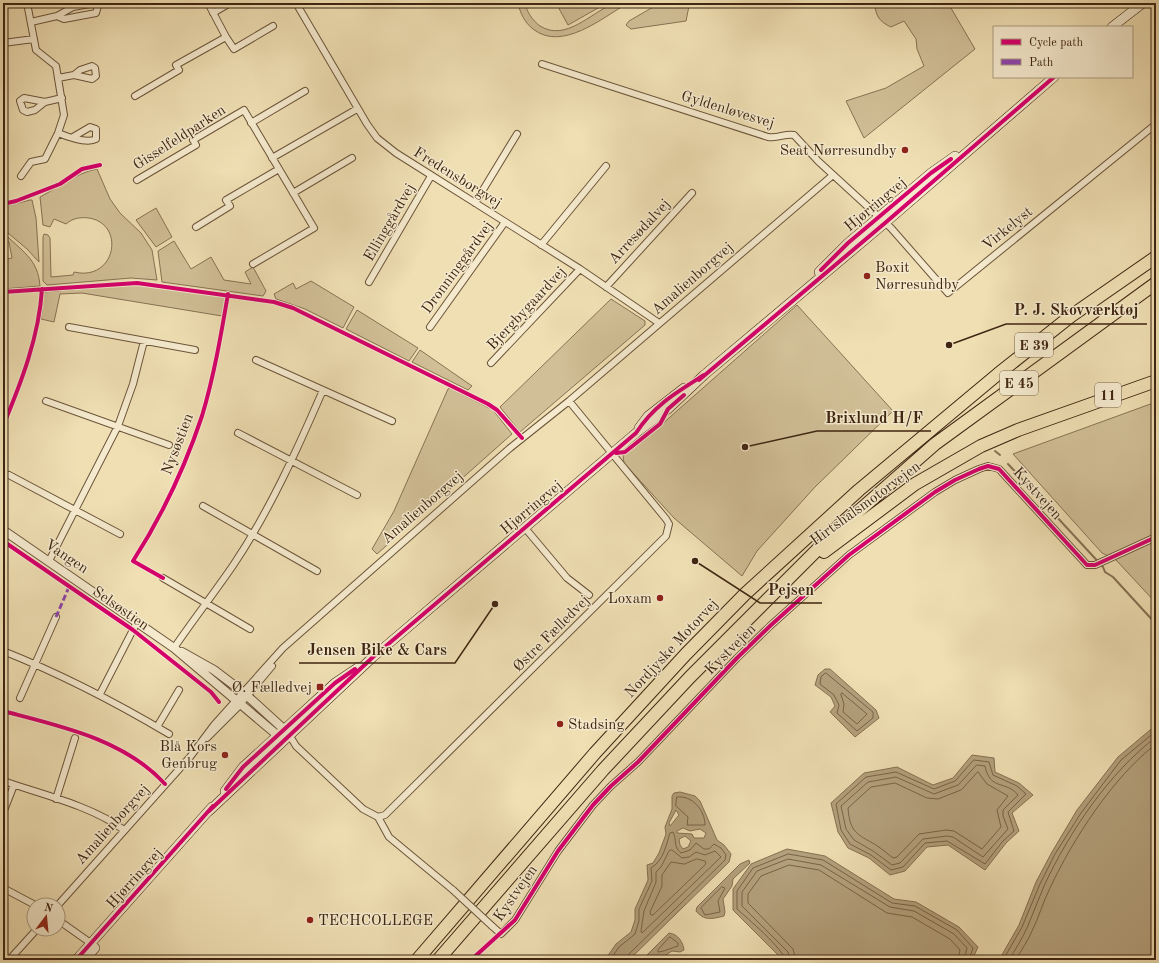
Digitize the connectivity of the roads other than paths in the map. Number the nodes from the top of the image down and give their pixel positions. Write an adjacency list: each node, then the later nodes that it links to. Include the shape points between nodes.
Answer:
1 (27, 3): 10 (street)
2 (95, 3): 9 (street, via 73,7); 9 (street, via 98,6 96,13 64,19)
3 (208, 3): 8 (street)
4 (230, 3): 8 (street)
5 (296, 3): 26 (street, Fredensborgvej)
6 (1133, 3): 12 (main road)
7 (1143, 3): 13 (main road)
8 (213, 12): 14 (street)
9 (57, 16): 10 (street)
10 (31, 22): 15 (street)
11 (273, 26): 14 (street, via 234,48)
12 (1113, 26)
13 (1113, 26)
14 (226, 36): 23 (street, via 176,65 179,70)
15 (34, 39): 16 (street); 20 (street, via 36,50 56,66)
16 (6, 43): 17 (street)
17 (3, 49)
18 (542, 64): 36 (street, Gyldenløvesvej, via 768,137 794,135)
19 (74, 75): 20 (street)
20 (58, 78): 24 (street)
21 (1053, 78): 43 (main road, Hjørringvej, via 975,144 931,173)
22 (305, 91): 27 (street)
23 (135, 96)
24 (62, 98): 25 (street); 29 (street, via 64,115)
25 (45, 102)
26 (357, 109): 32 (street); 38 (street, Fredensborgvej, via 378,138 396,154)
27 (251, 124): 32 (street, Gisselfeldparken); 39 (street, Gisselfeldparken, via 244,110 193,140 196,145)
28 (1156, 124): 43 (street, Virkelyst, via 948,293)
29 (58, 133): 31 (street); 37 (street, via 45,159 31,162)
30 (517, 134): 42 (street)
31 (73, 137)
32 (272, 158): 35 (street, Gisselfeldparken)
33 (352, 158): 40 (street)
34 (606, 166): 46 (street)
35 (279, 169): 40 (street, Gisselfeldparken); 45 (street, via 226,200 230,206)
36 (833, 175): 43 (street, Gyldenløvesvej); 56 (street, Amalienborgvej)
37 (22, 176)
38 (431, 176): 42 (street, Fredensborgvej); 52 (street, Ellinggårdvej)
39 (136, 180)
40 (293, 193): 49 (street, Gisselfeldparken, via 314,228)
41 (692, 193): 54 (street, Arresødalvej)
42 (475, 203): 44 (street, Fredensborgvej)
43 (882, 220): 74 (main road, Hjørringvej, via 704,375 652,412 636,433)
44 (505, 222): 46 (street, Fredensborgvej); 58 (street, Dronninggårdvej)
45 (196, 226)
46 (541, 245): 51 (street, Fredensborgvej)
47 (1156, 253): 55 (highway)
48 (1156, 257): 55 (highway, E 39)
49 (254, 264)
50 (1156, 267): 64 (highway, E 45)
51 (580, 269): 54 (street, Fredensborgvej); 62 (street, Bjergbygaardvej)
52 (369, 282)
53 (1156, 283): 87 (highway, E 45, via 935,444 836,531)
54 (606, 287): 56 (street, Fredensborgvej)
55 (1071, 316): 64 (highway, E 39)
56 (659, 323): 68 (street, Amalienborgvej)
57 (69, 327): 59 (street)
58 (430, 328)
59 (144, 341): 60 (street); 71 (street, via 133,384)
60 (195, 350)
61 (256, 360): 66 (street)
62 (491, 364)
63 (1156, 373): 69 (highway, 11)
64 (998, 374): 123 (highway, Nordjyske Motorvej / E 45, via 859,490 745,594 595,753)
65 (1156, 381): 69 (highway, Hirtshalsmotorvejen)
66 (323, 390): 70 (street); 75 (street)
67 (46, 401): 71 (street)
68 (569, 401): 74 (street); 99 (street, Amalienborgvej, via 504,453 295,637)
69 (1059, 415): 87 (highway, Hirtshalsmotorvejen, via 981,446 914,484)
70 (392, 421)
71 (118, 426): 73 (street); 79 (street)
72 (238, 433): 75 (street)
73 (169, 445)
74 (612, 454): 80 (main road, Hjørringvej); 112 (street, Østre Fælledvej, via 666,519 669,524 666,536 390,811)
75 (292, 461): 77 (street); 83 (street)
76 (9, 475): 79 (street)
77 (357, 495)
78 (203, 506): 83 (street)
79 (76, 510): 82 (street); 85 (street)
80 (525, 528): 89 (street, via 567,578); 104 (main road, Hjørringvej, via 374,657 335,683)
81 (3, 530): 85 (street, Vangen)
82 (120, 534)
83 (252, 534): 86 (street); 90 (street, via 234,564)
84 (1156, 537): 112 (street, Kystvejen, bridge, via 1098,563 1087,565 999,469 988,466 955,480 849,555 737,658 638,762 593,805 558,851 514,920 501,934 389,837)
85 (48, 561): 92 (street, Vangen)
86 (317, 571)
87 (796, 573): 124 (highway, E 45, via 700,666 603,770)
88 (163, 578): 90 (street)
89 (590, 595)
90 (205, 603): 93 (street); 94 (street)
91 (56, 617): 96 (street)
92 (137, 622): 94 (street, Vangen); 98 (street)
93 (250, 629)
94 (174, 648): 99 (street, Vangen, via 196,658); 101 (street, Vangen)
95 (3, 651): 96 (street)
96 (35, 664): 98 (street); 100 (street)
97 (179, 690): 102 (street)
98 (100, 694): 102 (street)
99 (245, 694): 101 (street, Amalienborgvej); 104 (street, Vangen)
100 (20, 698)
101 (238, 702): 105 (street, Vangen); 113 (street, Amalienborgvej, via 218,728)
102 (157, 727): 103 (street)
103 (169, 734)
104 (287, 735): 105 (main road, Hjørringvej); 110 (main road, Hjørringvej); 112 (street, via 363,809)
105 (277, 736): 110 (main road, Hjørringvej, via 243,767)
106 (76, 738): 109 (street)
107 (3, 781): 108 (street)
108 (14, 785): 109 (street); 111 (street)
109 (56, 799): 113 (street, via 107,818)
110 (209, 811): 119 (main road, Hjørringvej)
111 (3, 812)
112 (378, 817)
113 (124, 830): 115 (street, Amalienborgvej)
114 (3, 888): 116 (street)
115 (65, 897)
116 (26, 900)
117 (66, 926): 119 (street)
118 (30, 937): 120 (street)
119 (93, 945): 121 (main road, Hjørringvej); 122 (main road, Hjørringvej)
120 (9, 960)
121 (76, 960)
122 (84, 960)
123 (417, 960)
124 (439, 960)

